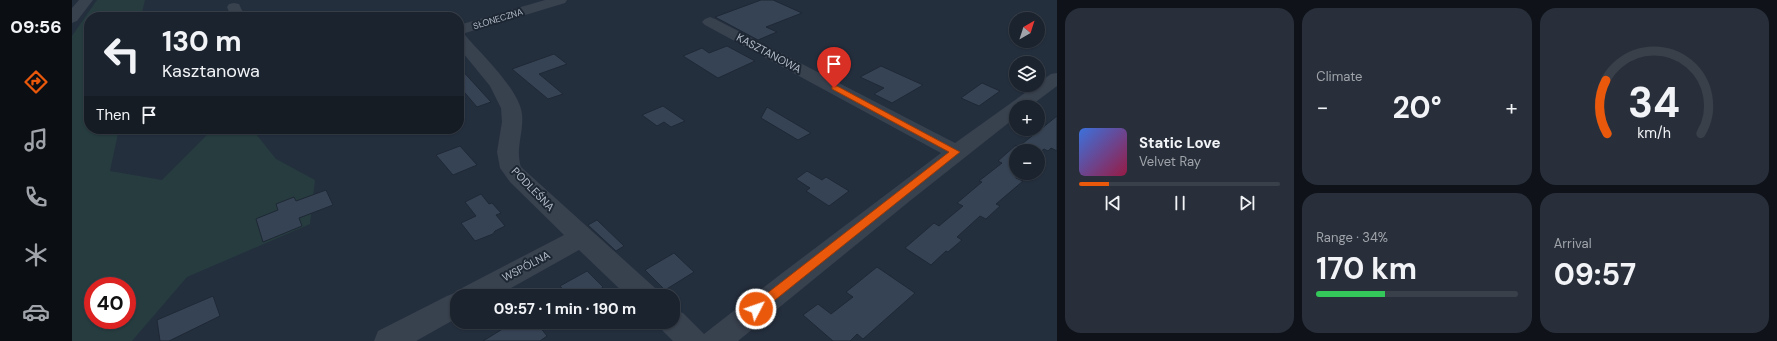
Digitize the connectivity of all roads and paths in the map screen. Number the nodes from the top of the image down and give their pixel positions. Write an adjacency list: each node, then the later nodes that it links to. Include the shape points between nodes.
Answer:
1 (86, 0): 3 (street)
2 (560, 0): 5 (street, SŁONECZNA)
3 (72, 18)
4 (710, 22): 10 (street, KASZTANOWA)
5 (464, 29)
6 (464, 44): 11 (street, PODLEŚNA, via 506,95 511,107 513,116 507,150 510,166 519,178)
7 (1057, 78): 8 (street)
8 (1026, 100)
9 (1009, 112): 10 (street)
10 (955, 152): 18 (street)
11 (581, 237): 12 (street, WSPÓLNA); 13 (street, PODLEŚNA)
12 (485, 289)
13 (637, 289)
14 (450, 308): 16 (street)
15 (680, 329): 17 (street)
16 (389, 341)
17 (693, 341)
18 (716, 341)

